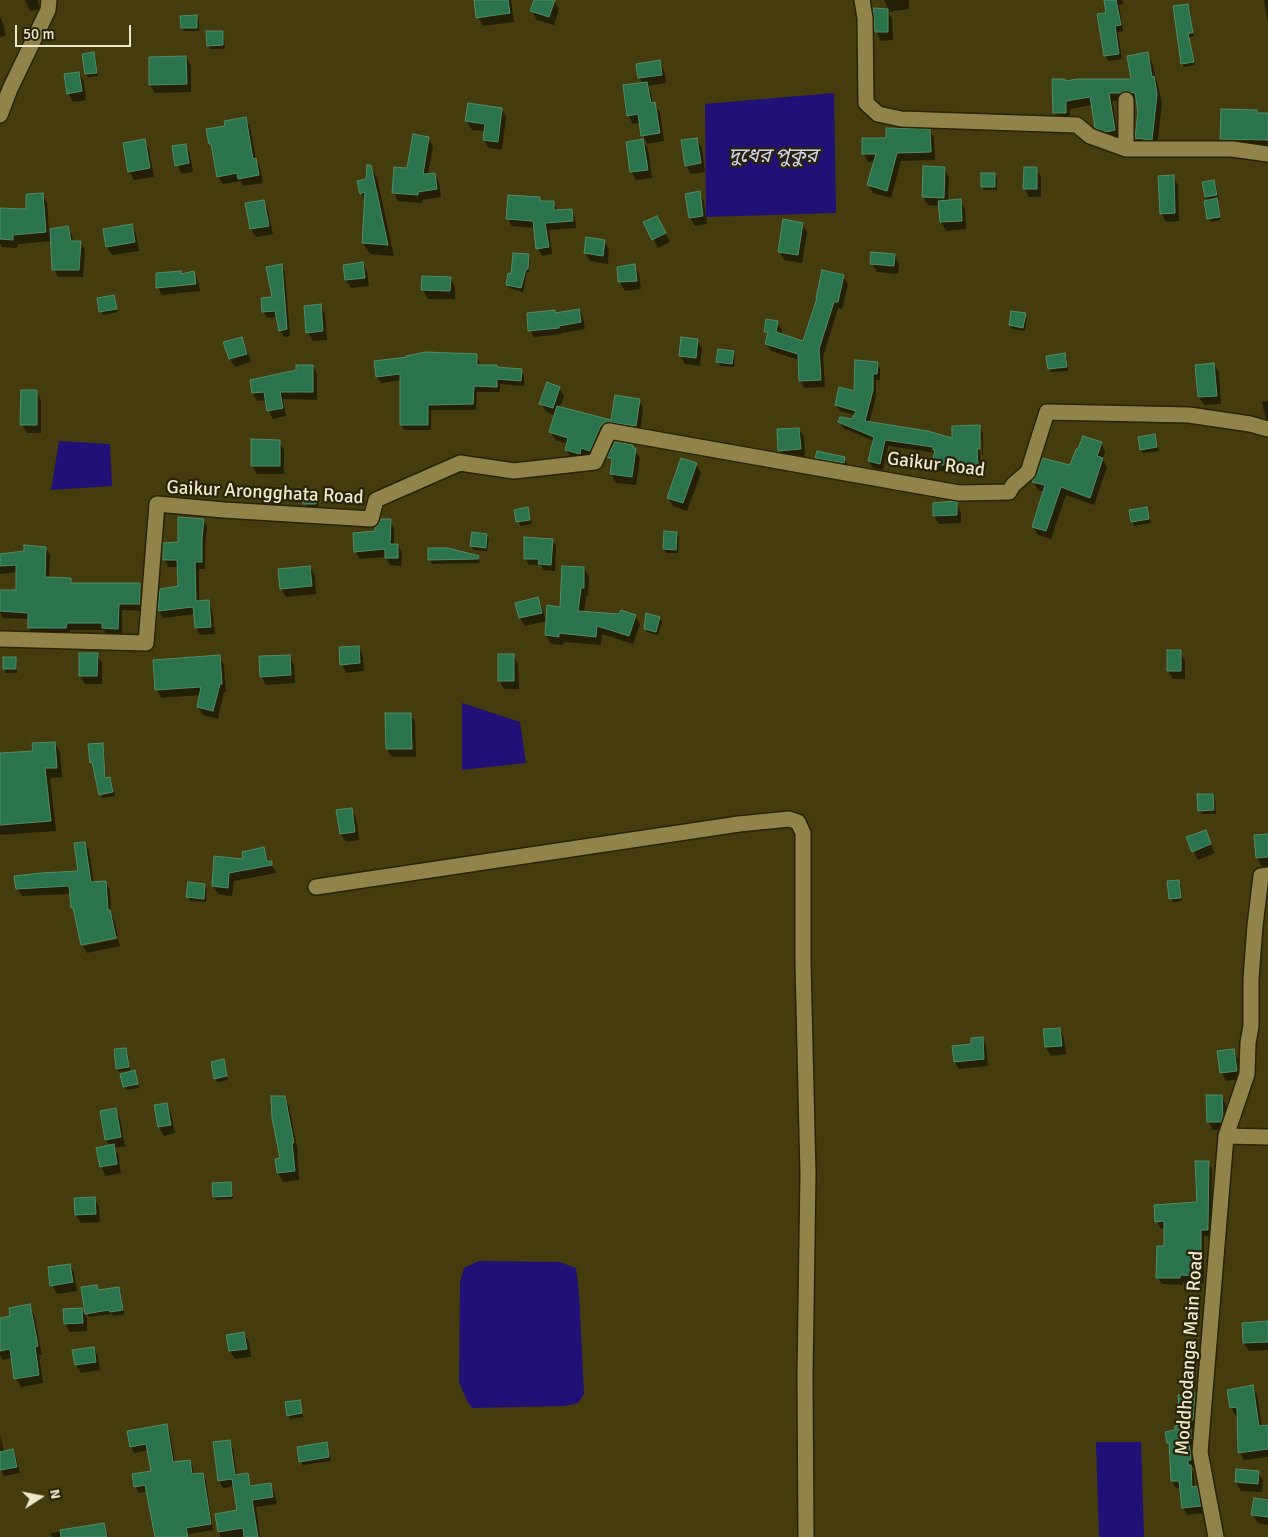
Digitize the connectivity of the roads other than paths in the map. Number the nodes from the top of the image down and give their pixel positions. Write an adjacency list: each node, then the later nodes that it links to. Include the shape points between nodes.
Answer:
1 (49, 0): 4 (street, via 48,10)
2 (862, 0): 5 (street, via 866,103 878,114 901,119 1077,125 1090,136)
3 (1126, 100): 5 (street)
4 (0, 115)
5 (1126, 149): 6 (street, via 1232,149)
6 (1268, 154)
7 (1268, 429): 8 (street, Gaikur Road, via 1189,415 1047,412 1028,472 1009,492 984,493 959,492)
8 (609, 431): 9 (street, Gaikur Arongghata Road, via 595,462 514,471 460,462 376,500 371,519 157,504 146,643)
9 (0, 639)
10 (1268, 875): 12 (street, Moddhodanga Main Road, via 1262,876 1255,926 1247,1074)
11 (316, 887): 14 (street, via 740,824 789,819 798,822 803,833 808,1174)
12 (1226, 1136): 13 (street); 15 (street, Moddhodanga Main Road, via 1200,1452)
13 (1268, 1137)
14 (806, 1537)
15 (1216, 1537)

